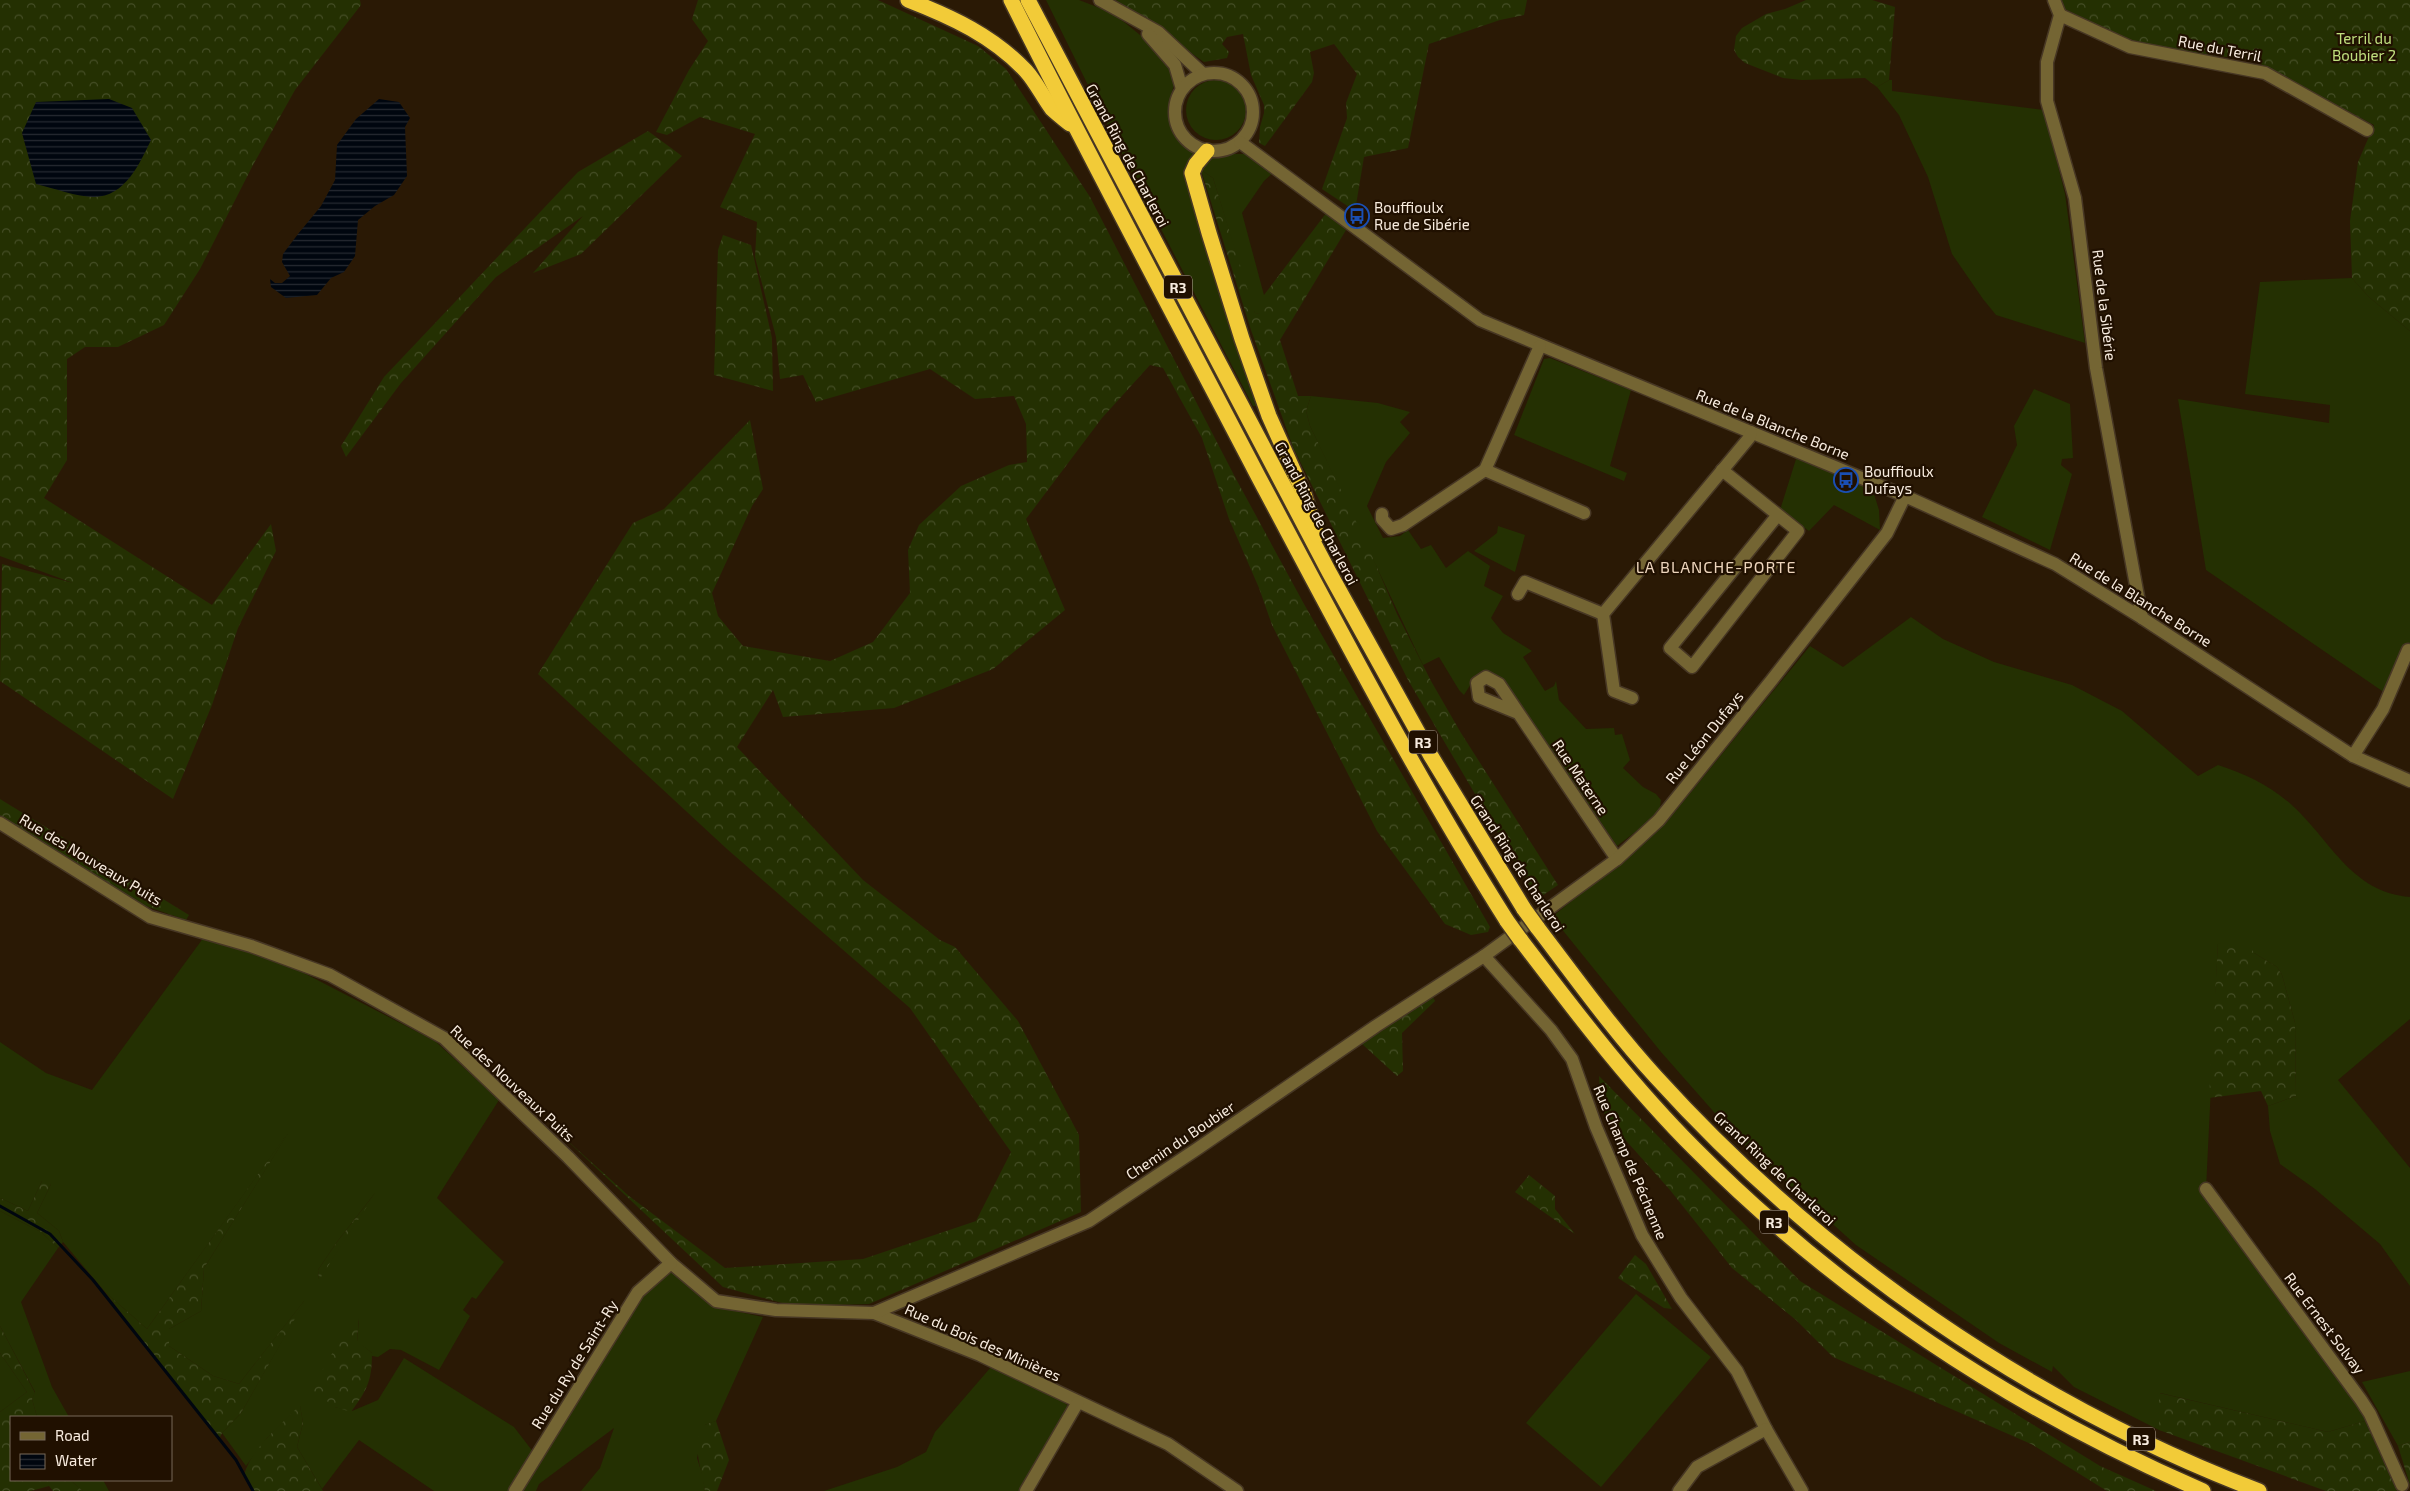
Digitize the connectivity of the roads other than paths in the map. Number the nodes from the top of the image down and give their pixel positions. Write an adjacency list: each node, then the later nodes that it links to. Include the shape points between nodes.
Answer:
1 (908, 0): 10 (highway, via 975,30 1008,52 1028,73 1053,110)
2 (1011, 0): 10 (highway, R3)
3 (1028, 0): 22 (highway, Grand Ring de Charleroi / R3)
4 (1100, 0): 7 (street)
5 (2054, 0): 6 (street)
6 (2060, 15): 11 (street, Rue du Terril, via 2130,47 2265,73); 25 (street, Rue de la Sibérie, via 2047,62 2047,101 2075,198 2096,368)
7 (1134, 19): 8 (street, via 1158,32); 9 (street, via 1175,65)
8 (1203, 74): 9 (street, via 1191,79); 12 (street, via 1228,74 1249,92 1253,118)
9 (1182, 89): 13 (street, via 1175,107 1178,126 1190,142)
10 (1075, 128): 45 (highway, R3, bridge, via 1352,654 1456,840 1507,921 1588,1028 1694,1148 1815,1257 1887,1312 2015,1397 2088,1437)
11 (2367, 130)
12 (1240, 142): 13 (street, via 1222,150); 14 (street, Rue de la Blanche Borne, via 1480,320)
13 (1207, 150): 22 (highway, via 1192,173 1208,233 1266,408 1304,494)
14 (1540, 346): 15 (street, Rue de la Blanche Borne); 16 (street)
15 (1751, 432): 17 (street); 18 (street, Rue de la Blanche Borne)
16 (1485, 470): 19 (street); 20 (street, via 1403,525 1392,529 1382,519)
17 (1722, 470): 21 (street); 24 (street)
18 (1905, 496): 25 (street, Rue de la Blanche Borne, via 2055,564); 32 (street, Rue Léon Dufays, via 1887,532 1783,665 1658,820)
19 (1584, 513)
20 (1382, 514)
21 (1777, 516): 21 (street, via 1670,648 1692,667 1798,531)
22 (1329, 572): 46 (highway, Grand Ring de Charleroi / R3, bridge, via 1431,756 1524,909 1602,1013 1711,1135 1830,1242 1963,1340 2098,1419)
23 (1518, 594): 24 (street, via 1525,582)
24 (1603, 614): 27 (street, via 1614,691)
25 (2142, 618): 29 (street, Rue de la Blanche Borne)
26 (2408, 650): 29 (street, via 2382,709)
27 (1632, 698)
28 (1518, 712): 32 (street, Rue Materne)
29 (2353, 756): 30 (street, Rue de la Blanche Borne)
30 (2410, 781)
31 (0, 823): 35 (street, Rue des Nouveaux Puits, via 150,916 251,946 330,975 444,1038 568,1156)
32 (1617, 859): 33 (street, Rue Léon Dufays)
33 (1484, 956): 36 (street, Chemin du Boubier, via 1089,1220); 38 (street, Rue Champ de Péchenne, via 1551,1030 1572,1059 1596,1127 1642,1235 1681,1298 1737,1371)
34 (2206, 1189): 39 (street, Rue Ernest Solvay, via 2361,1400)
35 (671, 1263): 36 (street, Rue des Nouveaux Puits, via 716,1301 776,1310); 40 (street, Rue du Ry de Saint-Ry, via 638,1292)
36 (874, 1313): 37 (street, Rue du Bois des Minières, via 980,1355)
37 (1078, 1402): 41 (street); 42 (street, Rue du Bois des Minières, via 1168,1444)
38 (1766, 1429): 43 (street, via 1697,1467); 44 (street, Rue Champ de Péchenne)
39 (2402, 1485)
40 (514, 1491)
41 (1026, 1491)
42 (1237, 1491)
43 (1680, 1491)
44 (1802, 1491)
45 (2203, 1491)
46 (2259, 1491)

